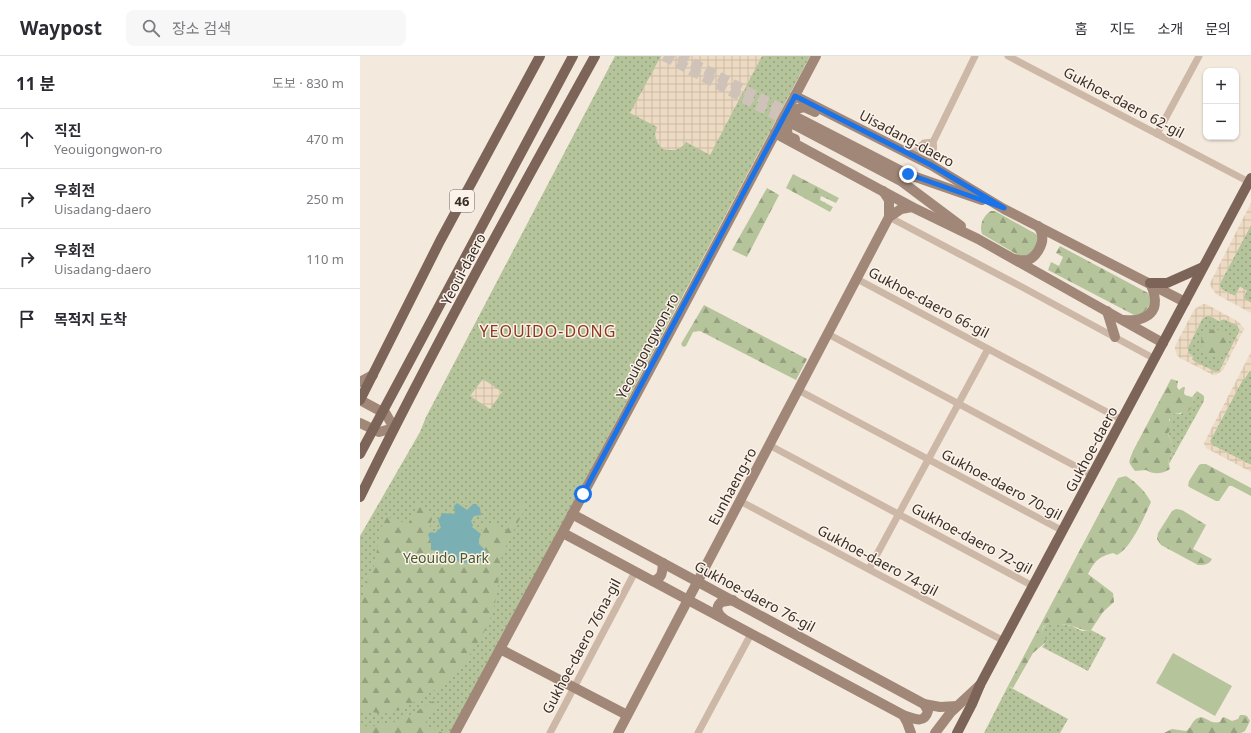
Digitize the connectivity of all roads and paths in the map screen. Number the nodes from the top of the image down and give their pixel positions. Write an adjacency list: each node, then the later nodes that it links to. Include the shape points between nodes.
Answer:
1 (540, 56): 35 (main road, 46, via 440,241)
2 (573, 56): 40 (main road, Yeoui-daero)
3 (595, 56): 43 (main road, Yeoui-daero)
4 (816, 56): 8 (street, Yeouigongwon-ro)
5 (975, 56): 12 (street, Uisadang-daero)
6 (1008, 56): 11 (street, Gukhoe-daero 62-gil)
7 (1199, 56): 11 (street)
8 (795, 96): 9 (street, Uisadang-daero); 10 (street, Yeouigongwon-ro)
9 (838, 118): 13 (street, via 804,107 797,109 791,118 787,134); 14 (street, Uisadang-daero)
10 (776, 133): 13 (street, Uisadang-daero); 51 (street, Yeouigongwon-ro)
11 (1157, 134): 16 (street, Gukhoe-daero 62-gil)
12 (934, 140): 14 (street, via 924,143); 15 (street, Uisadang-daero)
13 (816, 155): 17 (street, Uisadang-daero)
14 (910, 155): 15 (street, Uisadang-daero)
15 (931, 165): 19 (street, Uisadang-daero)
16 (1250, 180): 24 (main road, Gukhoe-daero)
17 (883, 191): 18 (street, Uisadang-daero); 20 (street, via 889,200)
18 (912, 207): 20 (street, via 901,209); 22 (street, Uisadang-daero)
19 (1004, 208): 21 (street, Uisadang-daero); 22 (street, Uisadang-daero, via 908,174 797,121 901,182)
20 (890, 217): 25 (street, Eunhaeng-ro); 31 (street)
21 (1038, 226): 23 (street, via 1042,242 1034,256 1021,261); 26 (street, Uisadang-daero)
22 (978, 239): 23 (street, Uisadang-daero)
23 (1013, 259): 28 (street, Uisadang-daero)
24 (1203, 267): 26 (main road, via 1167,282); 27 (main road, Gukhoe-daero)
25 (857, 279): 30 (street, Eunhaeng-ro); 33 (street, Gukhoe-daero 66-gil)
26 (1150, 284): 27 (street, Uisadang-daero); 29 (street, via 1155,297 1153,309 1139,320)
27 (1185, 302): 32 (main road, Gukhoe-daero)
28 (1106, 311): 29 (street, Uisadang-daero); 31 (street)
29 (1122, 320): 32 (street, Uisadang-daero)
30 (828, 334): 37 (street, Eunhaeng-ro); 39 (street)
31 (1115, 338): 34 (street)
32 (1163, 343): 34 (main road, Gukhoe-daero)
33 (988, 349): 39 (street, Gukhoe-daero 66-gil); 41 (street, Gukhoe-daero 66-gil)
34 (1154, 359): 41 (main road, Gukhoe-daero)
35 (373, 374): 36 (street); 38 (main road, 46)
36 (360, 382)
37 (798, 390): 45 (street, Eunhaeng-ro); 47 (street, Gukhoe-daero 70-gil)
38 (360, 400): 40 (street)
39 (958, 404): 47 (street, Gukhoe-daero 66-gil); 48 (street)
40 (382, 412): 43 (street); 44 (main road, Yeoui-daero)
41 (1122, 420): 48 (main road, Gukhoe-daero)
42 (360, 423): 44 (street)
43 (394, 428): 44 (street, via 378,432); 49 (main road, Yeoui-daero)
44 (373, 429): 46 (main road, Yeoui-daero)
45 (769, 445): 50 (street, Eunhaeng-ro); 52 (street, Gukhoe-daero 72-gil)
46 (360, 454)
47 (928, 459): 52 (street, Gukhoe-daero 70-gil); 53 (street, Gukhoe-daero 70-gil)
48 (1092, 475): 53 (main road, Gukhoe-daero)
49 (360, 497)
50 (740, 501): 56 (street, Gukhoe-daero 74-gil); 59 (street, Eunhaeng-ro)
51 (572, 514): 54 (street, Yeouigongwon-ro); 55 (street, Gukhoe-daero 76-gil)
52 (899, 514): 56 (street, Gukhoe-daero 72-gil); 60 (street, Gukhoe-daero 72-gil)
53 (1063, 531): 60 (main road, Gukhoe-daero)
54 (563, 533): 57 (street); 66 (street, Yeouigongwon-ro)
55 (663, 563): 58 (street, via 662,574 658,580); 59 (street, Gukhoe-daero 76-gil)
56 (869, 569): 65 (street, Gukhoe-daero 74-gil)
57 (635, 572): 58 (street); 68 (street, Gukhoe-daero 76na-gil)
58 (653, 581): 61 (street)
59 (697, 581): 61 (street, Eunhaeng-ro); 62 (street, Gukhoe-daero 76-gil)
60 (1033, 586): 65 (main road, Gukhoe-daero)
61 (688, 600): 63 (street); 71 (street, Eunhaeng-ro)
62 (733, 600): 63 (street, via 721,602 718,606 719,615); 69 (street, Gukhoe-daero 76-gil)
63 (725, 620): 64 (street)
64 (751, 634): 72 (street); 77 (street)
65 (1004, 641): 67 (main road, Gukhoe-daero)
66 (500, 649): 68 (street); 74 (street, Yeouigongwon-ro)
67 (980, 685): 70 (street); 73 (main road, Gukhoe-daero)
68 (574, 687): 71 (street); 75 (street, Gukhoe-daero 76na-gil)
69 (924, 704): 70 (street, Gukhoe-daero 76-gil, via 940,708); 72 (street, via 928,711 923,719 915,720)
70 (958, 706): 79 (street)
71 (627, 714): 76 (street, Eunhaeng-ro)
72 (903, 715): 78 (street)
73 (963, 728): 80 (main road, Gukhoe-daero)
74 (455, 733)
75 (550, 733)
76 (618, 733)
77 (698, 733)
78 (911, 733)
79 (935, 733)
80 (956, 733)

